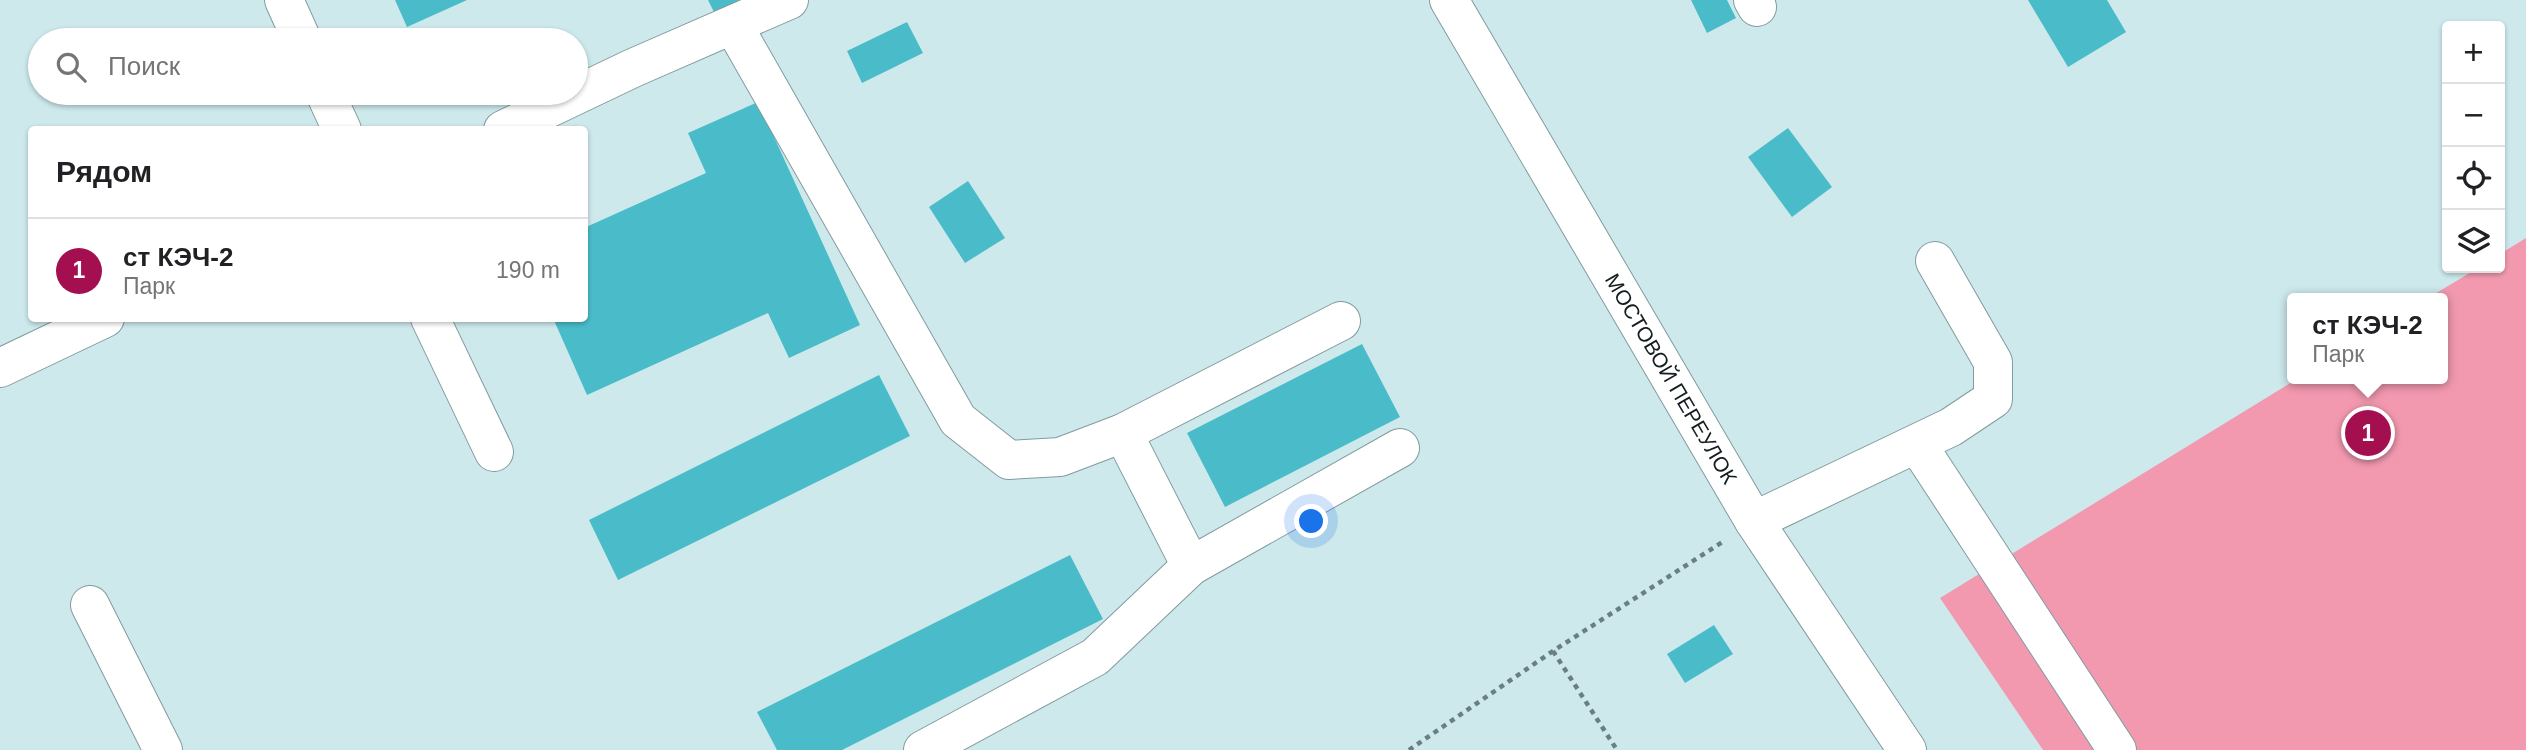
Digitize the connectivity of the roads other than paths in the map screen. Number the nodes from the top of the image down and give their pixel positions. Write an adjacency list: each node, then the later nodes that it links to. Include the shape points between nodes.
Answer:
1 (284, 0): 5 (street)
2 (789, 0): 4 (street)
3 (1449, 0): 20 (street, МОСТОВОЙ ПЕРЕУЛОК)
4 (733, 25): 6 (street); 16 (street, via 958,420 1009,460 1060,457)
5 (297, 28)
6 (588, 89)
7 (331, 105): 9 (street)
8 (555, 105): 10 (street)
9 (340, 126)
10 (511, 126)
11 (1935, 261): 17 (street, via 1993,362 1993,399 1951,428)
12 (1341, 321): 16 (street)
13 (97, 322): 15 (street)
14 (432, 322): 19 (street)
15 (0, 368)
16 (1123, 433): 21 (street)
17 (1917, 444): 20 (street); 26 (street)
18 (1400, 449): 21 (street)
19 (494, 452)
20 (1754, 522): 25 (street, МОСТОВОЙ ПЕРЕУЛОК)
21 (1191, 566): 24 (street, via 1095,657)
22 (90, 605): 23 (street)
23 (163, 750)
24 (923, 750)
25 (1906, 750)
26 (2117, 750)

